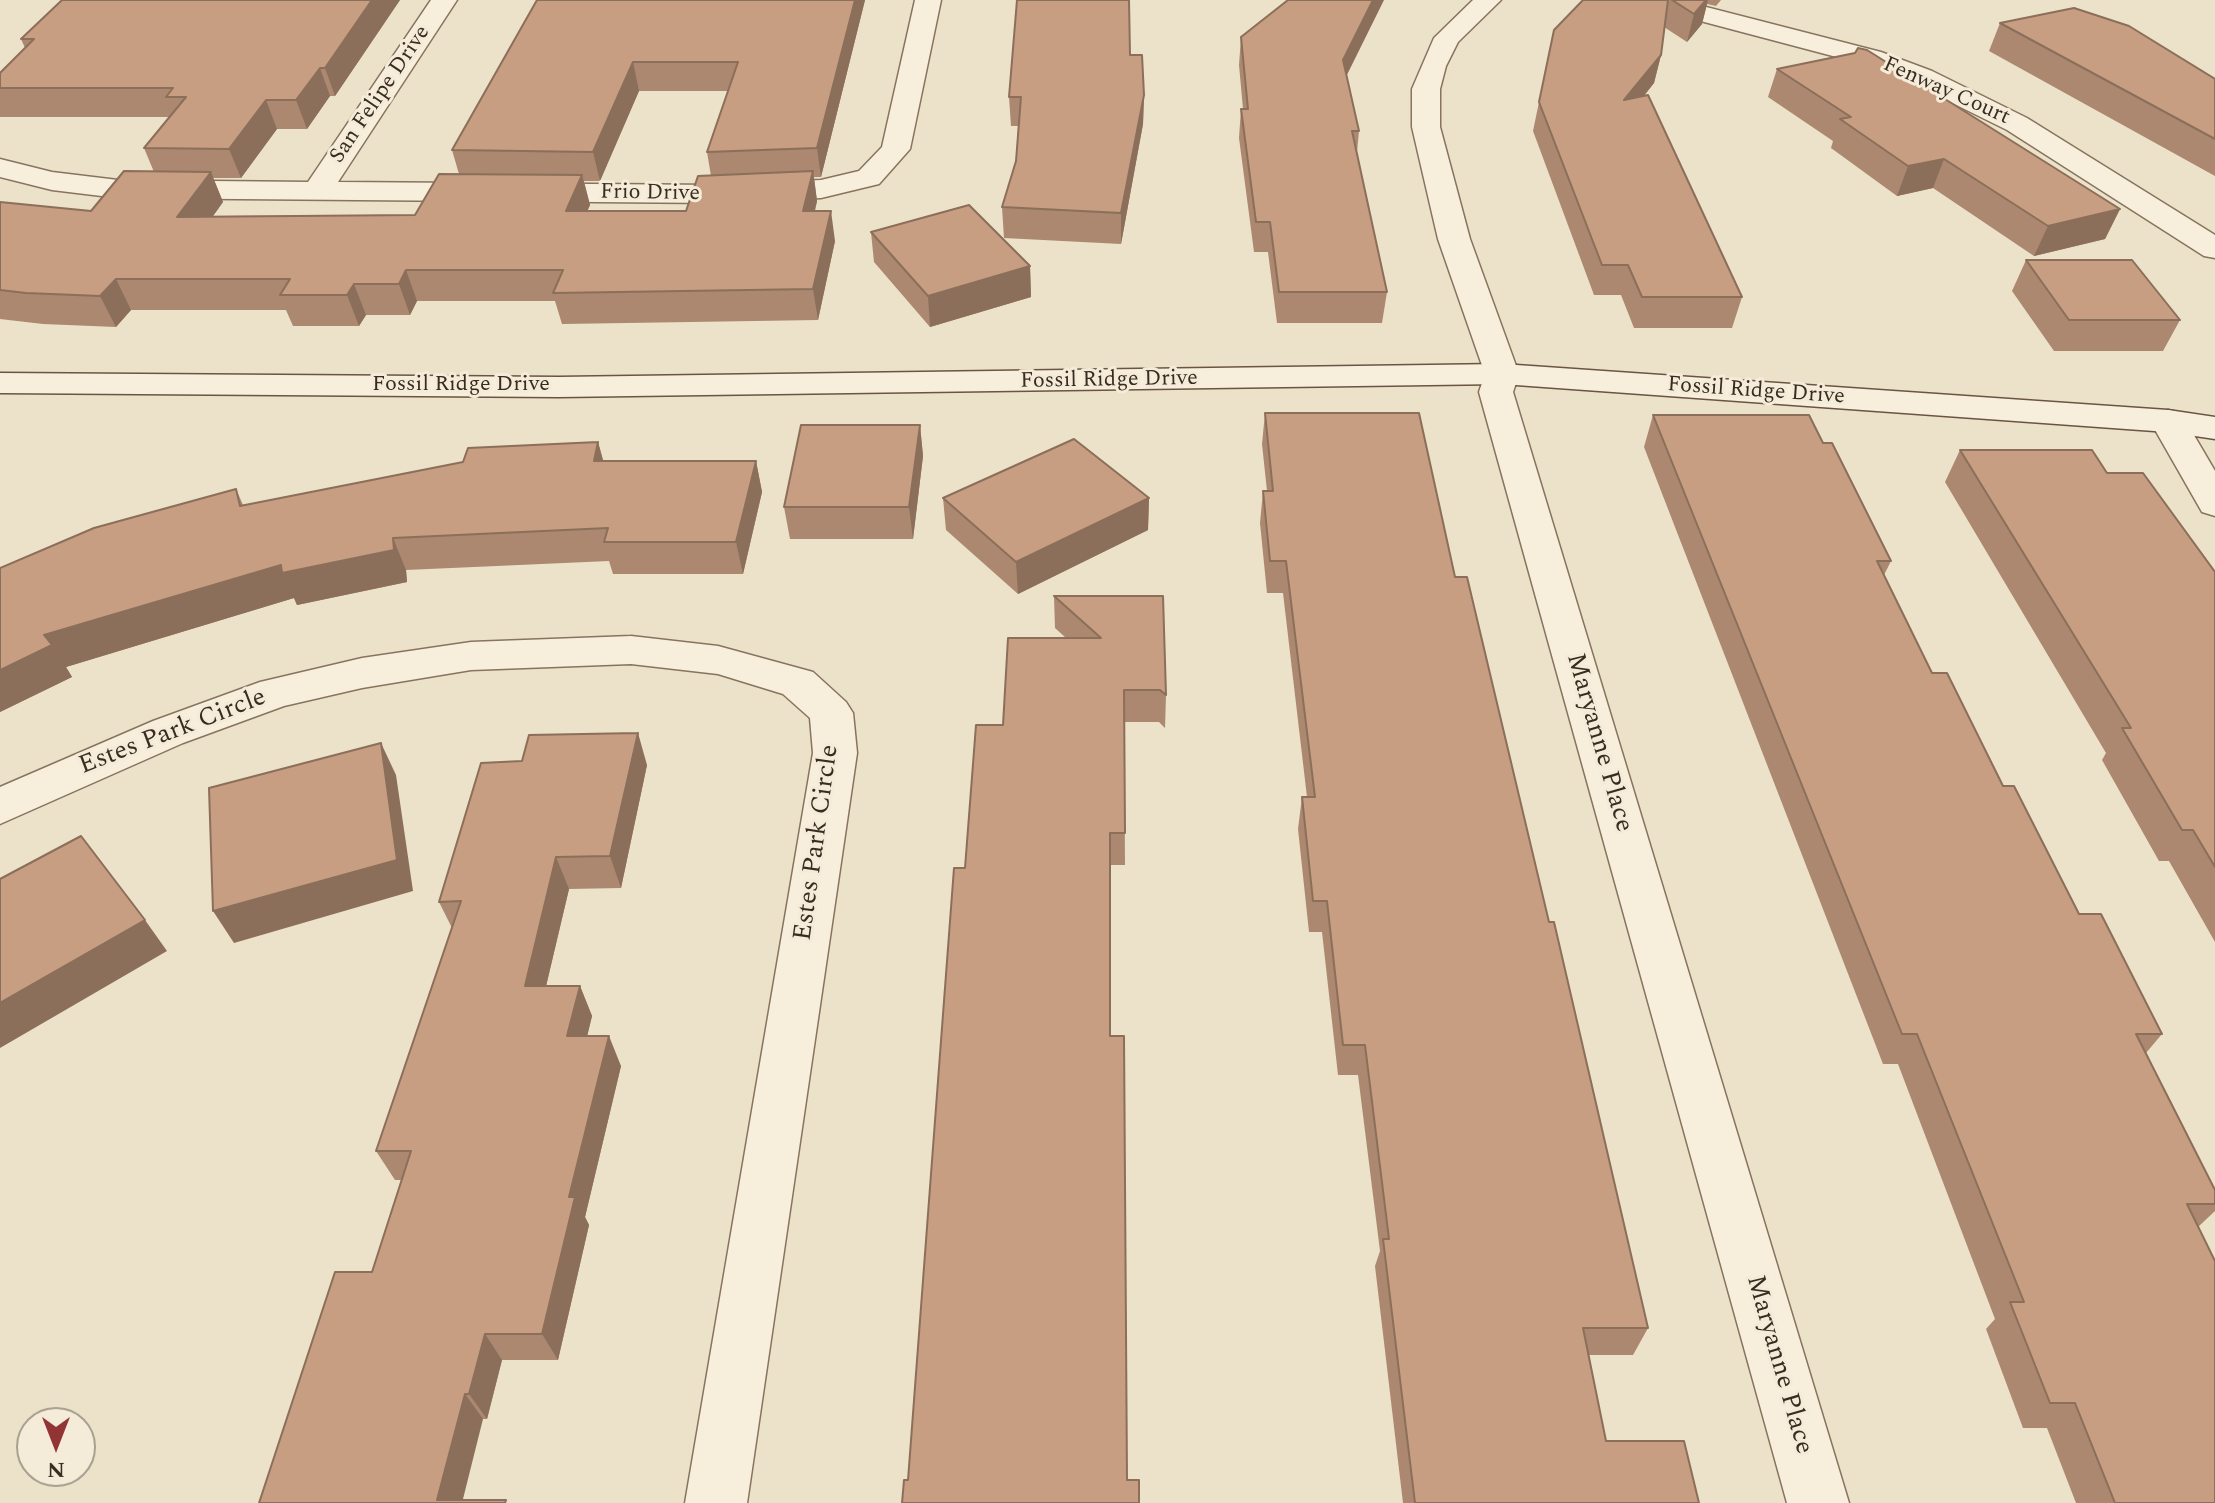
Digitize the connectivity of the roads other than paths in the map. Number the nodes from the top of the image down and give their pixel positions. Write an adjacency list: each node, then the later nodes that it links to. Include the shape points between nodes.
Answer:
1 (444, 0): 6 (street, San Felipe Drive)
2 (928, 0): 6 (street, Frio Drive, via 896,149 869,178 821,189 717,194)
3 (1488, 0): 8 (street, Maryanne Place, via 1447,38 1433,66 1426,89 1426,127 1454,239)
4 (1649, 0): 7 (street, Fenway Court, via 1872,58 1922,77 2017,124)
5 (0, 168): 6 (street, Frio Drive, via 118,189)
6 (317, 191)
7 (2215, 249)
8 (1502, 374): 9 (street, Fossil Ridge Drive, via 559,387); 10 (street, Fossil Ridge Drive); 15 (street, Maryanne Place, via 1496,392)
9 (0, 383)
10 (2168, 421): 11 (street, Fossil Ridge Drive); 12 (street)
11 (2215, 428)
12 (2215, 504)
13 (0, 807): 14 (street, Estes Park Circle, via 168,732 275,693 471,656 631,650 718,660 798,683 831,713 835,753)
14 (716, 1503)
15 (1818, 1503)

